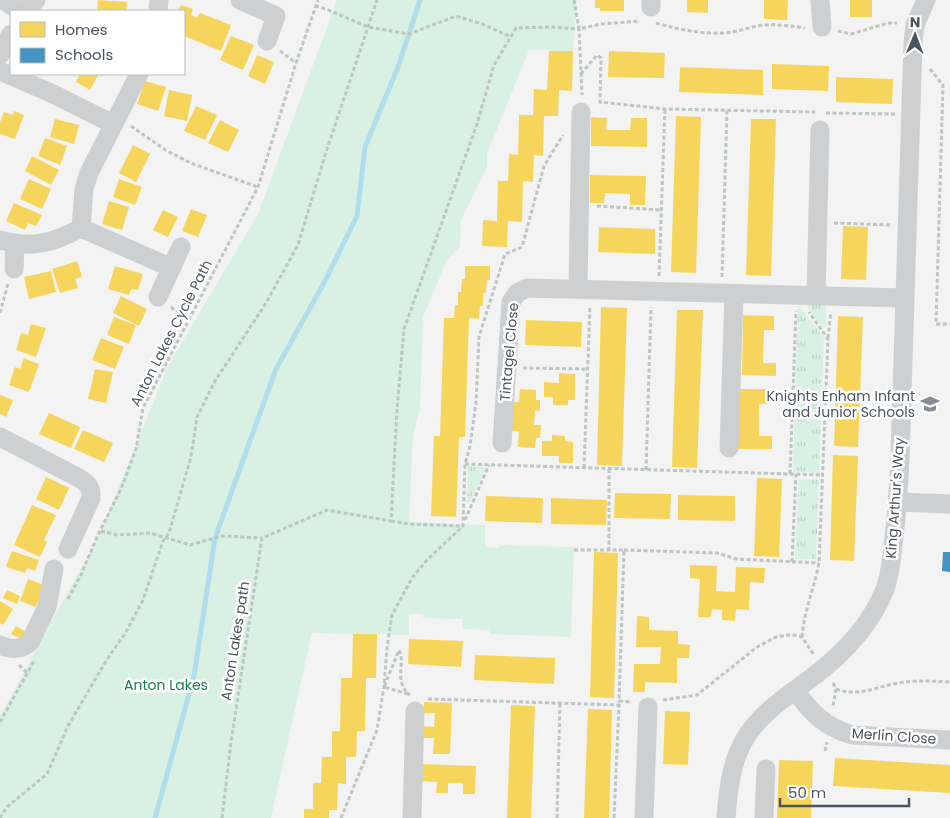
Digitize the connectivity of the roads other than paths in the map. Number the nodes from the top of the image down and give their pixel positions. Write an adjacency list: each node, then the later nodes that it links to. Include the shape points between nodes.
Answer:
1 (3, 0): 6 (street)
2 (36, 0): 7 (street)
3 (240, 0): 10 (street, via 276,16)
4 (820, 0): 8 (street)
5 (926, 0): 26 (street, King Arthur's Way, via 914,34)
6 (18, 10)
7 (26, 10)
8 (822, 28)
9 (10, 36): 11 (street)
10 (266, 41)
11 (0, 55)
12 (0, 71): 15 (street)
13 (138, 75): 15 (street)
14 (581, 112): 22 (street, via 579,206)
15 (115, 120): 17 (street, via 89,174 84,190)
16 (820, 130): 24 (street, via 818,223)
17 (81, 228): 18 (street, via 50,243); 20 (street)
18 (7, 242): 21 (street)
19 (181, 247): 20 (street)
20 (172, 268): 25 (street)
21 (14, 269)
22 (584, 290): 23 (street, Tintagel Close); 28 (street, Tintagel Close, via 528,288 513,297)
23 (728, 293): 24 (street, Tintagel Close); 29 (street)
24 (824, 296): 26 (street, Tintagel Close)
25 (158, 297)
26 (904, 298): 30 (street, King Arthur's Way)
27 (0, 438): 32 (street, via 90,486 91,498)
28 (502, 444)
29 (729, 448)
30 (898, 502): 31 (street); 35 (street, King Arthur's Way, via 889,575 877,604 848,645)
31 (950, 504)
32 (68, 549)
33 (54, 570): 34 (street, via 47,607 30,642 13,649)
34 (0, 645)
35 (795, 690): 38 (street, Merlin Close, via 808,708 836,730 852,735); 42 (street, King Arthur's Way, via 775,705 746,737 732,770)
36 (419, 703): 40 (street)
37 (648, 705): 41 (street)
38 (950, 740)
39 (766, 769): 43 (street)
40 (412, 818)
41 (644, 818)
42 (726, 818)
43 (764, 818)

